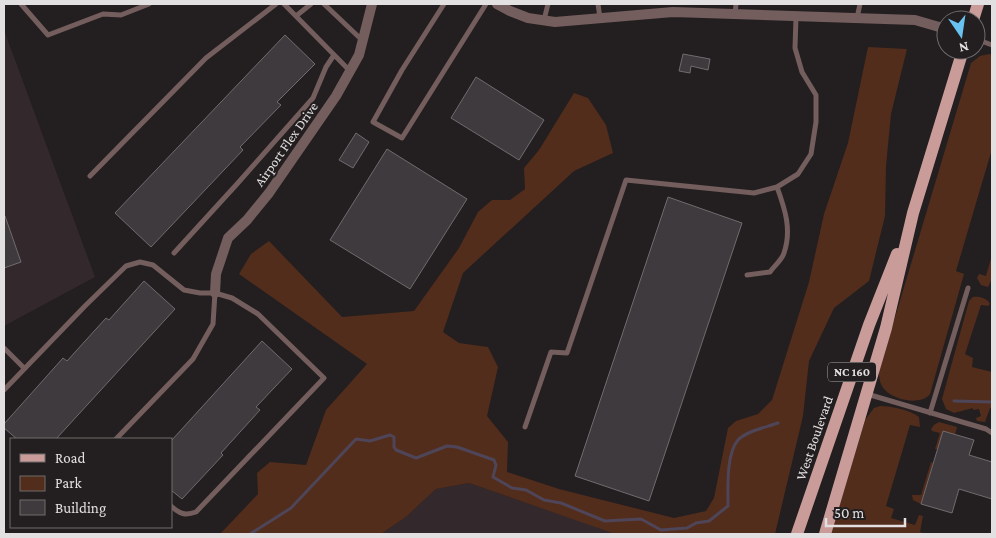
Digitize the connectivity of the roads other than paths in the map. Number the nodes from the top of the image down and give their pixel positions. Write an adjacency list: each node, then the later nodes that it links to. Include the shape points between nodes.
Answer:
1 (21, 4): 16 (lane, via 48,35 103,14 121,15)
2 (132, 4): 16 (lane)
3 (149, 4): 16 (lane)
4 (276, 4): 28 (lane, via 206,58)
5 (284, 4): 18 (lane)
6 (311, 4): 18 (lane)
7 (324, 4): 24 (lane)
8 (372, 4): 24 (street, Airport Flex Drive)
9 (444, 4): 10 (lane, via 373,122 402,138)
10 (486, 4)
11 (497, 4): 22 (street, via 528,18)
12 (548, 4): 22 (lane)
13 (598, 4): 20 (lane)
14 (736, 4): 17 (lane)
15 (860, 4): 21 (lane)
16 (132, 10)
17 (735, 15): 19 (street); 20 (street, via 673,12)
18 (296, 16): 25 (lane)
19 (796, 17): 21 (street); 29 (lane, via 795,48 802,72 816,95 816,122 811,154 798,174)
20 (600, 18): 22 (street)
21 (857, 18): 23 (street, via 915,20)
22 (544, 20)
23 (936, 26)
24 (363, 41): 27 (street, Airport Flex Drive)
25 (334, 55): 27 (lane); 31 (lane, via 313,98)
26 (960, 60): 30 (main road, West Boulevard / NC 160)
27 (350, 71): 34 (street, Airport Flex Drive, via 269,193 228,238 216,274)
28 (90, 176)
29 (777, 187): 32 (lane, via 789,228 784,254 770,272); 40 (lane, via 754,193 626,180 567,352 551,352)
30 (913, 213): 38 (main road, West Boulevard / NC 160); 44 (main road, West Boulevard / NC 160, via 869,325)
31 (174, 253)
32 (747, 275)
33 (968, 288): 39 (lane)
34 (215, 293): 36 (lane, via 184,290 153,265 140,262 126,266); 42 (lane, via 213,324 193,359); 43 (lane, via 232,298 258,314 324,378 196,512 186,515)
35 (4, 348): 36 (lane)
36 (24, 368): 37 (lane)
37 (4, 390)
38 (867, 394): 39 (lane); 45 (main road, West Boulevard / NC 160)
39 (930, 413): 41 (lane)
40 (525, 427)
41 (992, 433)
42 (117, 438)
43 (172, 507)
44 (797, 534)
45 (825, 534)

